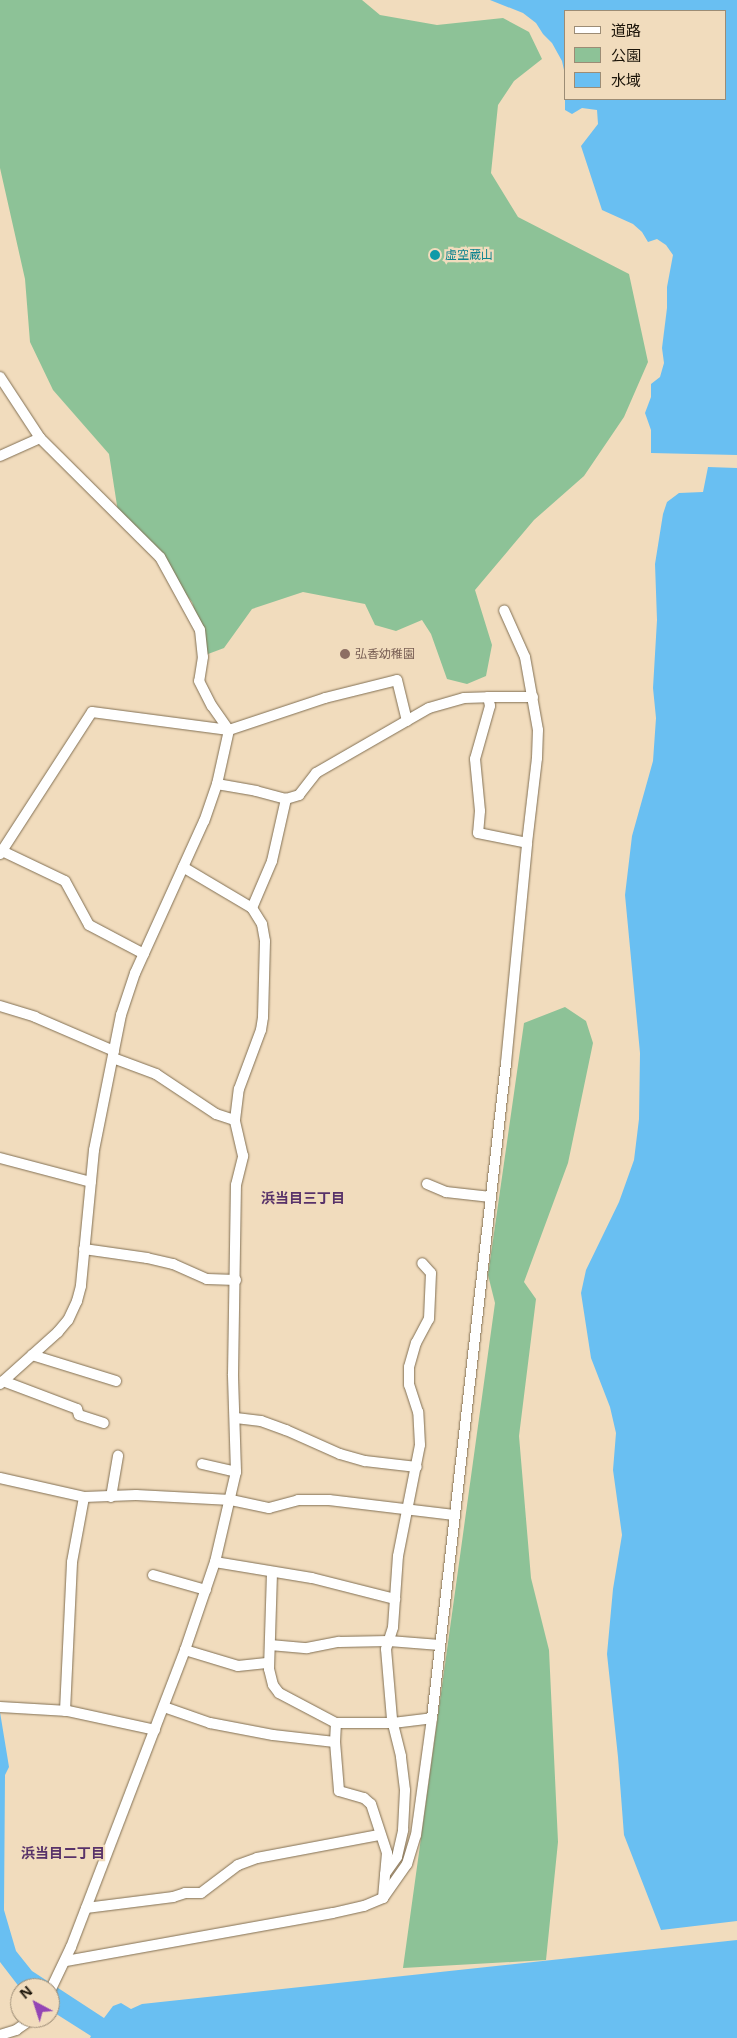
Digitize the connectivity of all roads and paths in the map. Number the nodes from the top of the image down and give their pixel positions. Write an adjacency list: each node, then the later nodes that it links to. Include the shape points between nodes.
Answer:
1 (0, 377): 2 (street)
2 (40, 438): 3 (street); 8 (street, via 160,557 200,630 203,657 198,681)
3 (0, 456)
4 (504, 610): 6 (street, via 525,658)
5 (488, 697): 6 (street); 7 (street, via 464,698 429,708); 11 (street, via 490,706 476,759 480,811 478,833)
6 (533, 697): 11 (street, via 538,730 537,758)
7 (407, 721): 8 (street, via 397,680 326,698); 10 (street, via 316,773 299,795)
8 (230, 730): 9 (street); 12 (street, via 92,712)
9 (217, 784): 10 (street); 13 (street)
10 (286, 799): 14 (street, via 272,861)
11 (527, 843): 22 (street)
12 (0, 852): 15 (street, via 66,881 89,925)
13 (183, 867): 14 (street); 15 (street)
14 (252, 908): 18 (street, via 262,924 265,941 263,1017 238,1094)
15 (144, 954): 17 (street, via 121,1015)
16 (0, 1006): 17 (street, via 35,1017)
17 (114, 1055): 18 (street, via 156,1074 216,1114); 20 (street)
18 (234, 1120): 25 (street, via 243,1156 236,1185)
19 (0, 1158): 20 (street)
20 (90, 1182): 23 (street)
21 (427, 1184): 22 (street, via 446,1192)
22 (491, 1197): 40 (street)
23 (84, 1249): 25 (street, via 156,1260 206,1279); 26 (street, via 81,1286 68,1320)
24 (422, 1263): 33 (street, via 431,1272 429,1319 416,1343 409,1366 410,1385 418,1412 420,1445)
25 (236, 1280): 29 (street, via 233,1374)
26 (32, 1355): 27 (street); 28 (street)
27 (116, 1381)
28 (2, 1382): 30 (street, via 77,1409 80,1414)
29 (236, 1418): 33 (street, via 261,1421 365,1461); 34 (street)
30 (104, 1423)
31 (118, 1456): 37 (street)
32 (202, 1464): 34 (street)
33 (417, 1467): 39 (street)
34 (236, 1472): 38 (street)
35 (0, 1478): 36 (street)
36 (84, 1497): 37 (street); 53 (street, via 72,1562)
37 (111, 1497): 38 (street, via 136,1495)
38 (231, 1500): 39 (street, via 269,1508 298,1500 321,1500); 41 (street)
39 (408, 1509): 40 (street); 45 (street, via 398,1556)
40 (454, 1515): 48 (street)
41 (215, 1562): 42 (street); 44 (street)
42 (272, 1573): 45 (street, via 334,1583); 47 (street)
43 (153, 1575): 44 (street)
44 (206, 1590): 49 (street)
45 (395, 1599): 46 (street, via 394,1627)
46 (389, 1641): 47 (street, via 339,1642 307,1648); 48 (street); 55 (street, via 386,1649)
47 (270, 1645): 50 (street)
48 (440, 1645): 54 (street)
49 (185, 1650): 50 (street, via 238,1666); 52 (street)
50 (269, 1663): 56 (street, via 273,1685 279,1693)
51 (1, 1707): 53 (street)
52 (164, 1707): 57 (street); 58 (street, via 210,1723)
53 (65, 1711): 57 (street)
54 (432, 1718): 55 (street); 61 (street, via 416,1835 407,1864)
55 (393, 1722): 56 (street); 60 (street, via 405,1790 403,1830 397,1857)
56 (336, 1723): 58 (street)
57 (155, 1730): 62 (street)
58 (335, 1742): 59 (street, via 339,1791 364,1798 371,1804)
59 (379, 1835): 60 (street, via 387,1853); 62 (street, via 257,1858 238,1865 201,1893)
60 (385, 1874): 61 (street)
61 (383, 1898): 63 (street, via 333,1913)
62 (86, 1908): 63 (street)
63 (66, 1961): 64 (street)
64 (58, 1978)
65 (19, 2028): 66 (street)
66 (0, 2035)

